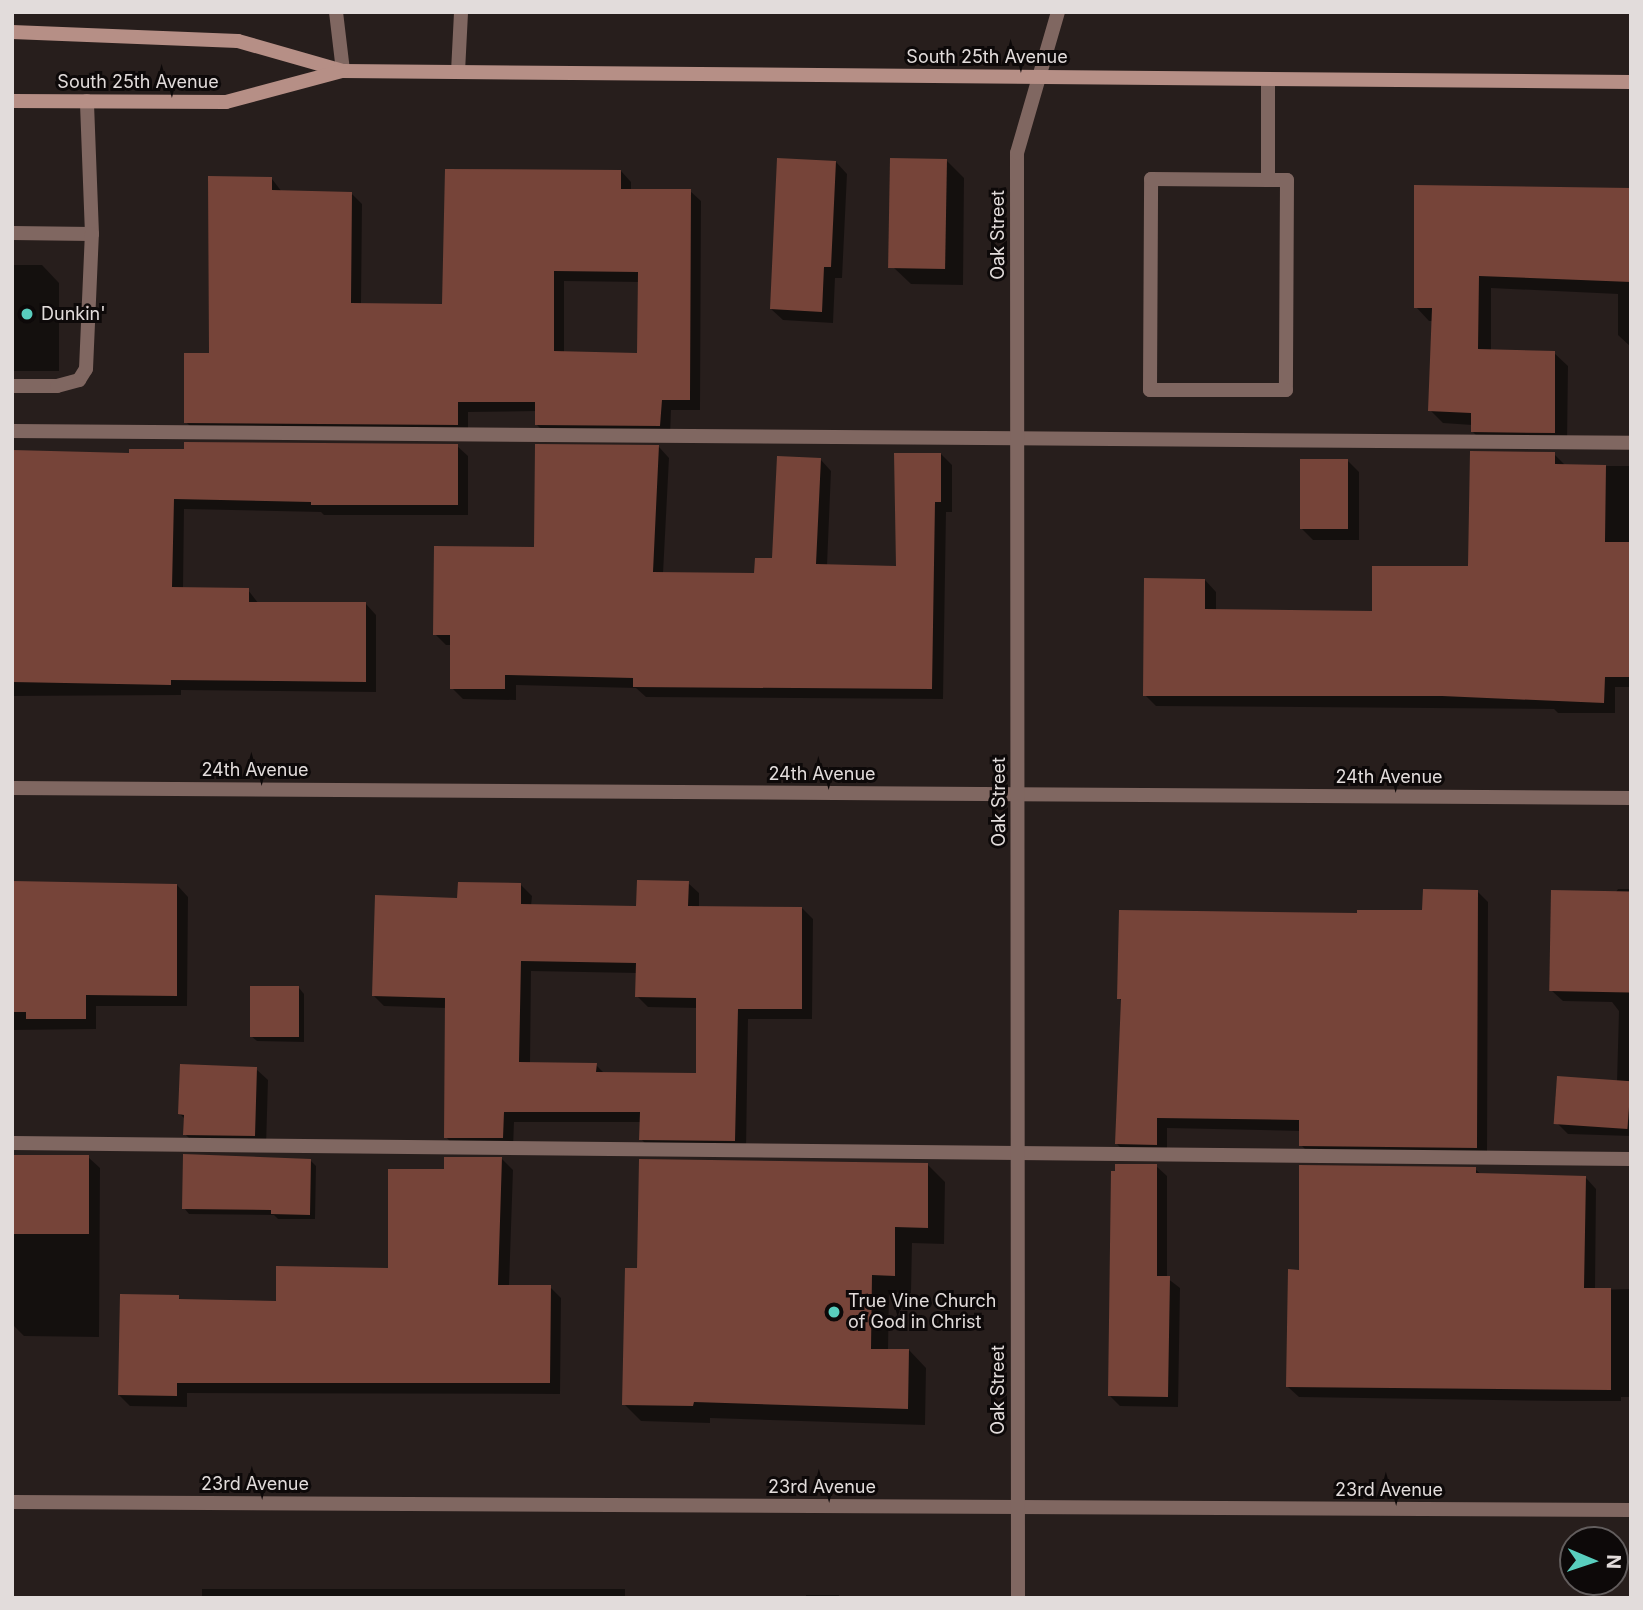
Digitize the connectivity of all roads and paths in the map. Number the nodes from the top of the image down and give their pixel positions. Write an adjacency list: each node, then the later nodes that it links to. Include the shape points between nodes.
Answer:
1 (336, 12): 5 (street)
2 (461, 12): 6 (street)
3 (1058, 12): 7 (street, Oak Street)
4 (12, 32): 5 (main road, South 25th Avenue, via 238,41)
5 (343, 71): 6 (main road, South 25th Avenue); 11 (main road, South 25th Avenue, via 226,102)
6 (458, 72): 7 (main road, South 25th Avenue)
7 (1040, 77): 8 (main road, South 25th Avenue); 17 (street, Oak Street, via 1017,153)
8 (1268, 79): 9 (main road, South 25th Avenue); 12 (street)
9 (1631, 82)
10 (12, 101): 11 (main road, South 25th Avenue)
11 (87, 101): 14 (street)
12 (1268, 180): 12 (street, via 1152,179 1150,390 1286,390 1287,180)
13 (12, 233): 14 (street)
14 (92, 234): 15 (street, via 86,369 79,380 57,386)
15 (12, 386)
16 (12, 431): 17 (street)
17 (1018, 436): 18 (street); 20 (street, Oak Street)
18 (1631, 443)
19 (12, 788): 20 (street, 24th Avenue)
20 (1018, 794): 21 (street, 24th Avenue); 23 (street, Oak Street)
21 (1631, 798)
22 (12, 1143): 23 (street)
23 (1018, 1153): 24 (street); 26 (street, Oak Street)
24 (1631, 1158)
25 (12, 1502): 26 (street, 23rd Avenue)
26 (1017, 1507): 27 (street, 23rd Avenue); 28 (street, Oak Street)
27 (1631, 1510)
28 (1018, 1598)

